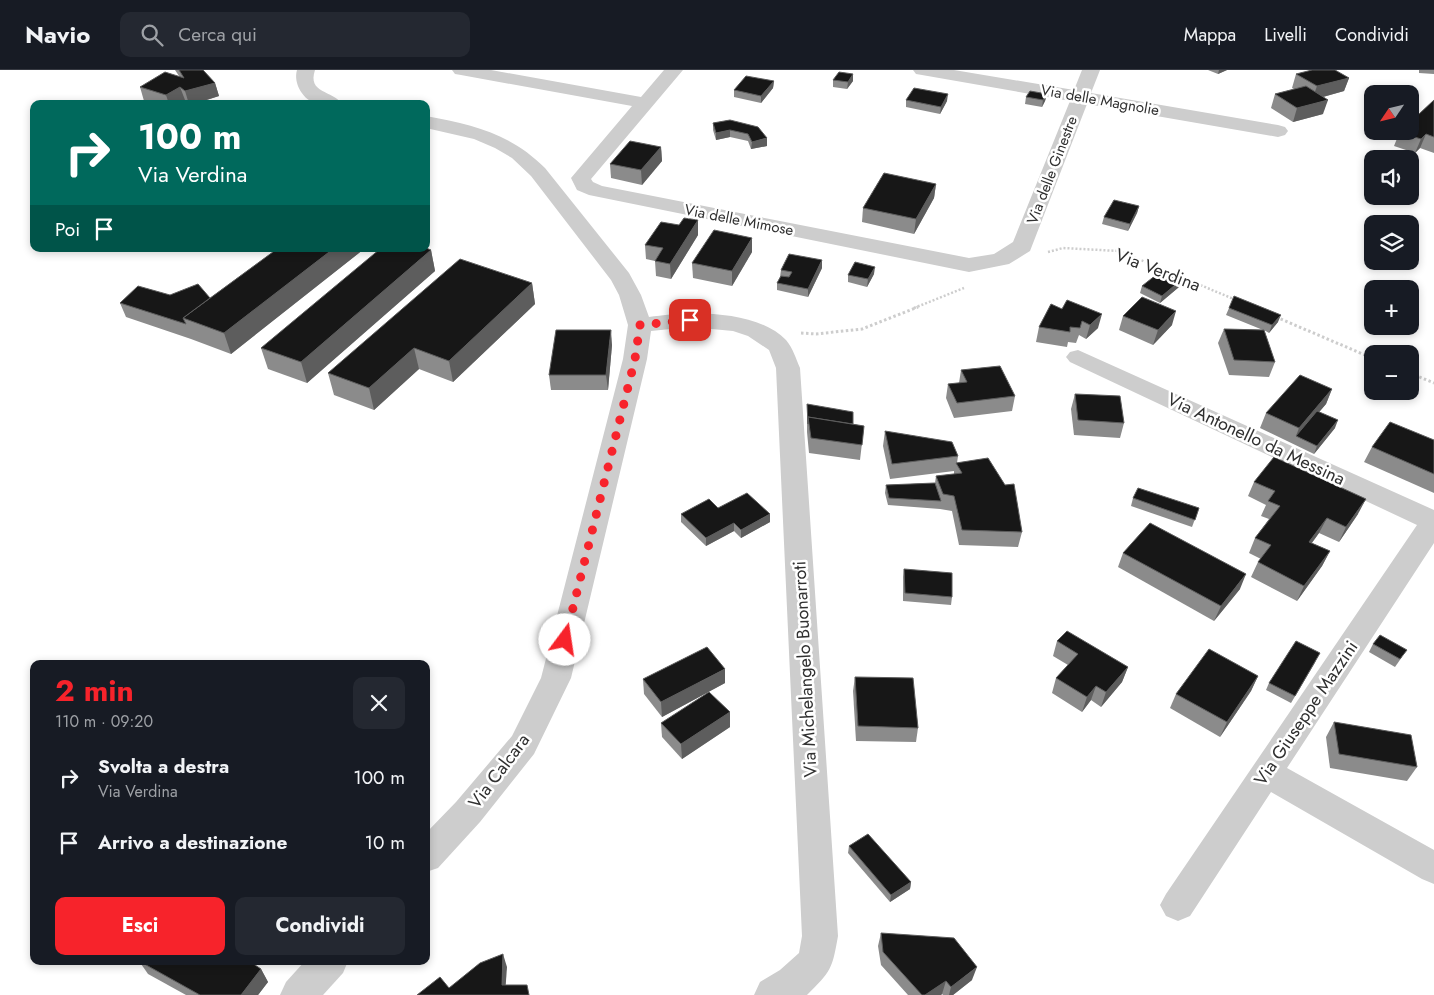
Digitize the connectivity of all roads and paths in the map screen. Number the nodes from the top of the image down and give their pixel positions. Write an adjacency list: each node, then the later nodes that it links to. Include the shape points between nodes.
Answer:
1 (306, 70): 7 (street, via 303,75 305,83)
2 (461, 70): 8 (street)
3 (674, 70): 8 (street)
4 (922, 70): 6 (street, Via delle Magnolie)
5 (1091, 70): 6 (street, Via delle Ginestre)
6 (1081, 97): 10 (street, Via delle Magnolie); 11 (street, Via delle Ginestre, via 1022,246)
7 (322, 100)
8 (645, 103): 11 (street, Via delle Mimose, via 581,178 584,186 596,192 969,265)
9 (430, 123): 14 (street, via 454,126 482,136 512,149 526,160 620,278 630,295)
10 (1278, 131)
11 (1005, 263): 12 (path, Via Verdina, via 1063,248 1119,251); 15 (path, Via Verdina, via 984,280 862,329)
12 (1237, 300)
13 (1273, 316): 16 (path)
14 (640, 325): 22 (street, Via Calcara, via 635,359 556,678 523,745); 27 (street, Via Michelangelo Buonarroti, via 718,321 761,333 778,346 788,368 820,936 815,962)
15 (797, 333)
16 (1364, 355)
17 (1078, 357): 20 (street, Via Antonello da Messina)
18 (1419, 377): 19 (path)
19 (1434, 383)
20 (1434, 521): 21 (street, Via Giuseppe Mazzini)
21 (1266, 773): 23 (street); 24 (street, Via Giuseppe Mazzini)
22 (430, 853)
23 (1434, 868)
24 (1178, 905)
25 (326, 965): 26 (street)
26 (299, 995)
27 (773, 995)

